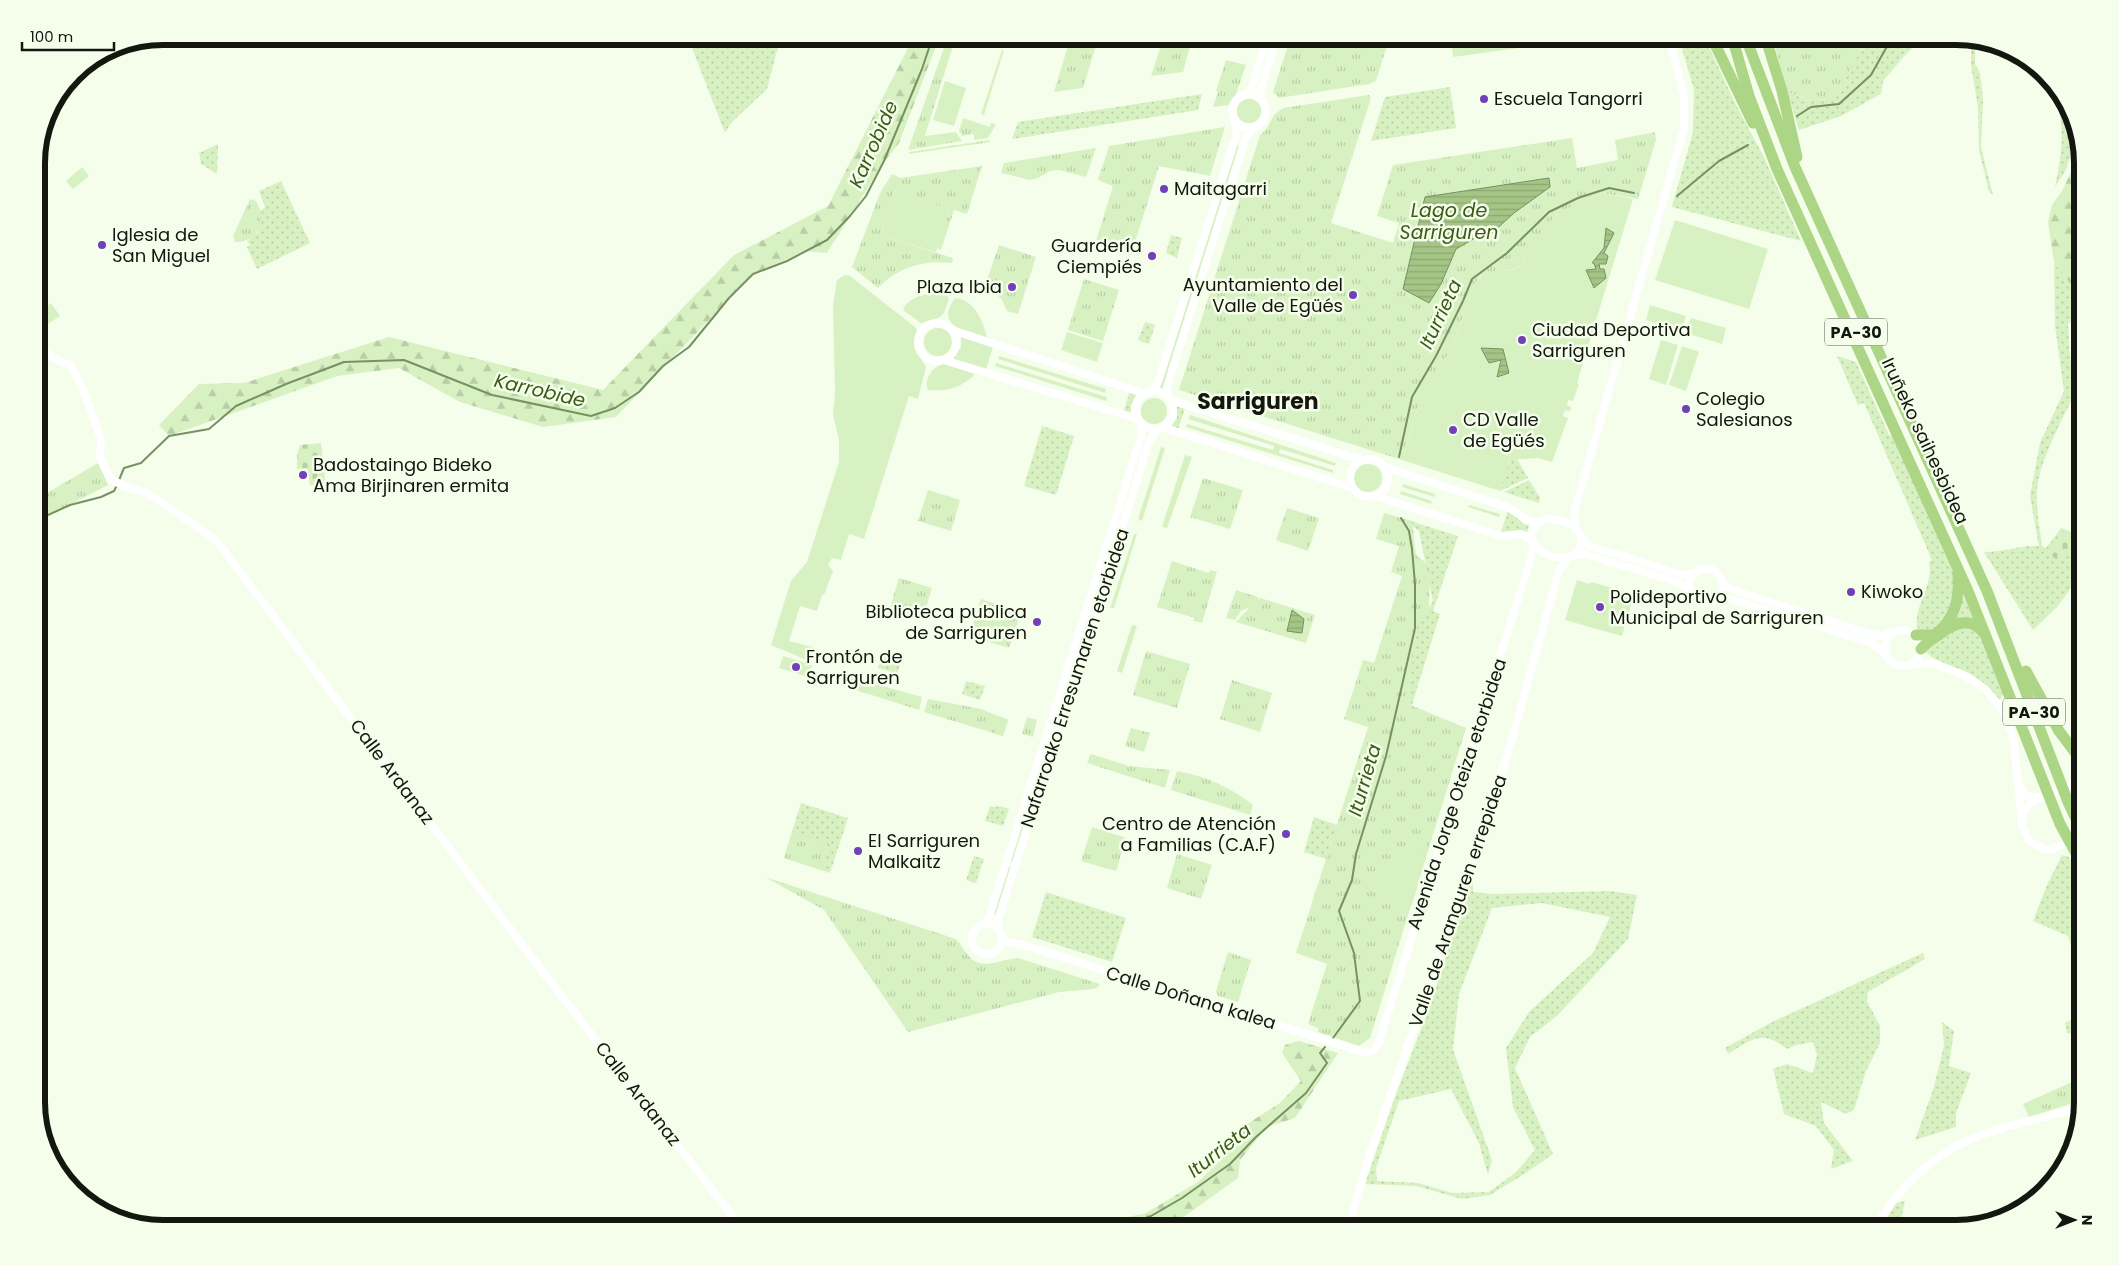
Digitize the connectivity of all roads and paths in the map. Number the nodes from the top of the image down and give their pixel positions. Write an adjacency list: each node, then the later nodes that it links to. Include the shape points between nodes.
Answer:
1 (1265, 45): 9 (street)
2 (1274, 45): 10 (street)
3 (1670, 45): 26 (street, via 1684,94 1684,128)
4 (1715, 45): 13 (highway)
5 (1734, 45): 13 (highway, via 1749,96)
6 (1735, 45): 56 (highway, Iruñeko saihesbidea / PA-30, via 1795,201 1989,627)
7 (1748, 45): 14 (highway, Iruñeko saihesbidea / PA-30, via 1795,168)
8 (1768, 45): 14 (highway, via 1796,153 1850,277)
9 (1250, 93): 10 (street); 11 (street, via 1239,96 1232,104)
10 (1259, 96): 12 (street, via 1266,113 1260,124)
11 (1235, 122): 12 (street, via 1245,128); 18 (street, Nafarroako Erresumaren etorbidea, via 1237,133 1157,384)
12 (1254, 127): 19 (street, Nafarroako Erresumaren etorbidea, via 1246,137 1171,374 1167,388)
13 (1777, 168): 35 (highway)
14 (1854, 297): 39 (highway, Iruñeko saihesbidea / PA-30)
15 (952, 330): 17 (street, via 956,347); 17 (street, via 937,323 926,326 920,336 919,348 926,357); 18 (street)
16 (45, 350): 63 (street, Calle Ardanaz, via 71,366 84,391 101,440 100,457 110,478 122,486 146,493 215,539 540,968)
17 (944, 360): 20 (street)
18 (1148, 393): 19 (street, via 1160,393); 20 (street, Nafarroako Erresumaren etorbidea, via 1137,404)
19 (1169, 399): 21 (street, Nafarroako Erresumaren etorbidea, via 1172,415 1169,422); 22 (street)
20 (1140, 422): 21 (street, via 1148,428); 58 (street, Nafarroako Erresumaren etorbidea, via 1141,437)
21 (1159, 428): 24 (street); 59 (street, Nafarroako Erresumaren etorbidea, via 1149,442)
22 (1362, 460): 23 (street, via 1375,460); 24 (street, via 1351,472)
23 (1385, 467): 25 (street, via 1387,486); 28 (street, via 1507,507 1526,521)
24 (1352, 488): 25 (street, via 1362,497)
25 (1378, 496): 31 (street, via 1502,536 1521,534)
26 (1574, 513): 27 (street); 29 (street)
27 (1562, 520): 28 (street, via 1546,519); 29 (street)
28 (1537, 523): 31 (street, via 1532,534)
29 (1576, 528): 30 (street)
30 (1581, 537): 33 (street, via 1580,549); 37 (street, via 1590,546 1683,574)
31 (1534, 542): 32 (street, via 1538,549); 34 (street, Avenida Jorge Oteiza etorbidea)
32 (1551, 556): 33 (street); 34 (street, via 1540,554); 36 (street)
33 (1570, 557): 36 (street); 40 (street, via 1585,554 1601,558 1671,580 1685,586)
34 (1530, 561): 61 (street, Avenida Jorge Oteiza etorbidea)
35 (1958, 568): 43 (highway, via 1958,596 1952,616 1934,635); 44 (highway)
36 (1559, 570): 64 (street, Valle de Aranguren errepidea, via 1483,832 1369,1156)
37 (1694, 574): 38 (street, via 1703,569 1712,570); 40 (street)
38 (1723, 584): 41 (street); 42 (street, via 1874,635)
39 (1987, 591): 49 (highway, via 2002,616 2037,694); 53 (highway, Iruñeko saihesbidea / PA-30)
40 (1690, 593): 41 (street, via 1704,603)
41 (1717, 599): 46 (street, via 1732,600 1872,644)
42 (1893, 632): 43 (street, via 1903,629); 46 (street, via 1887,640)
43 (1916, 635): 45 (street)
44 (1990, 642): 45 (highway, via 1977,626 1961,622 1947,628); 57 (highway, via 2060,824)
45 (1921, 650): 47 (street); 48 (street)
46 (1886, 655): 48 (street, via 1900,666)
47 (1933, 663): 48 (street); 50 (street, via 1973,680 1998,704 2012,732)
48 (1912, 664)
49 (2074, 751)
50 (2019, 781): 52 (street, via 2026,796); 54 (street)
51 (2074, 783): 52 (street)
52 (2038, 798): 54 (street, via 2026,808)
53 (2074, 815)
54 (2022, 825): 55 (street, via 2029,841 2044,849 2052,849)
55 (2074, 839)
56 (2074, 844)
57 (2074, 850)
58 (985, 924): 59 (street); 60 (street, via 976,928 972,936 978,951 993,953)
59 (998, 928): 60 (street)
60 (1002, 940): 61 (street, Calle Doñana kalea, via 1366,1053)
61 (1378, 1045)
62 (2074, 1108): 65 (street, via 1984,1134 1948,1151 1916,1176)
63 (736, 1220)
64 (1351, 1220)
65 (1881, 1220)

